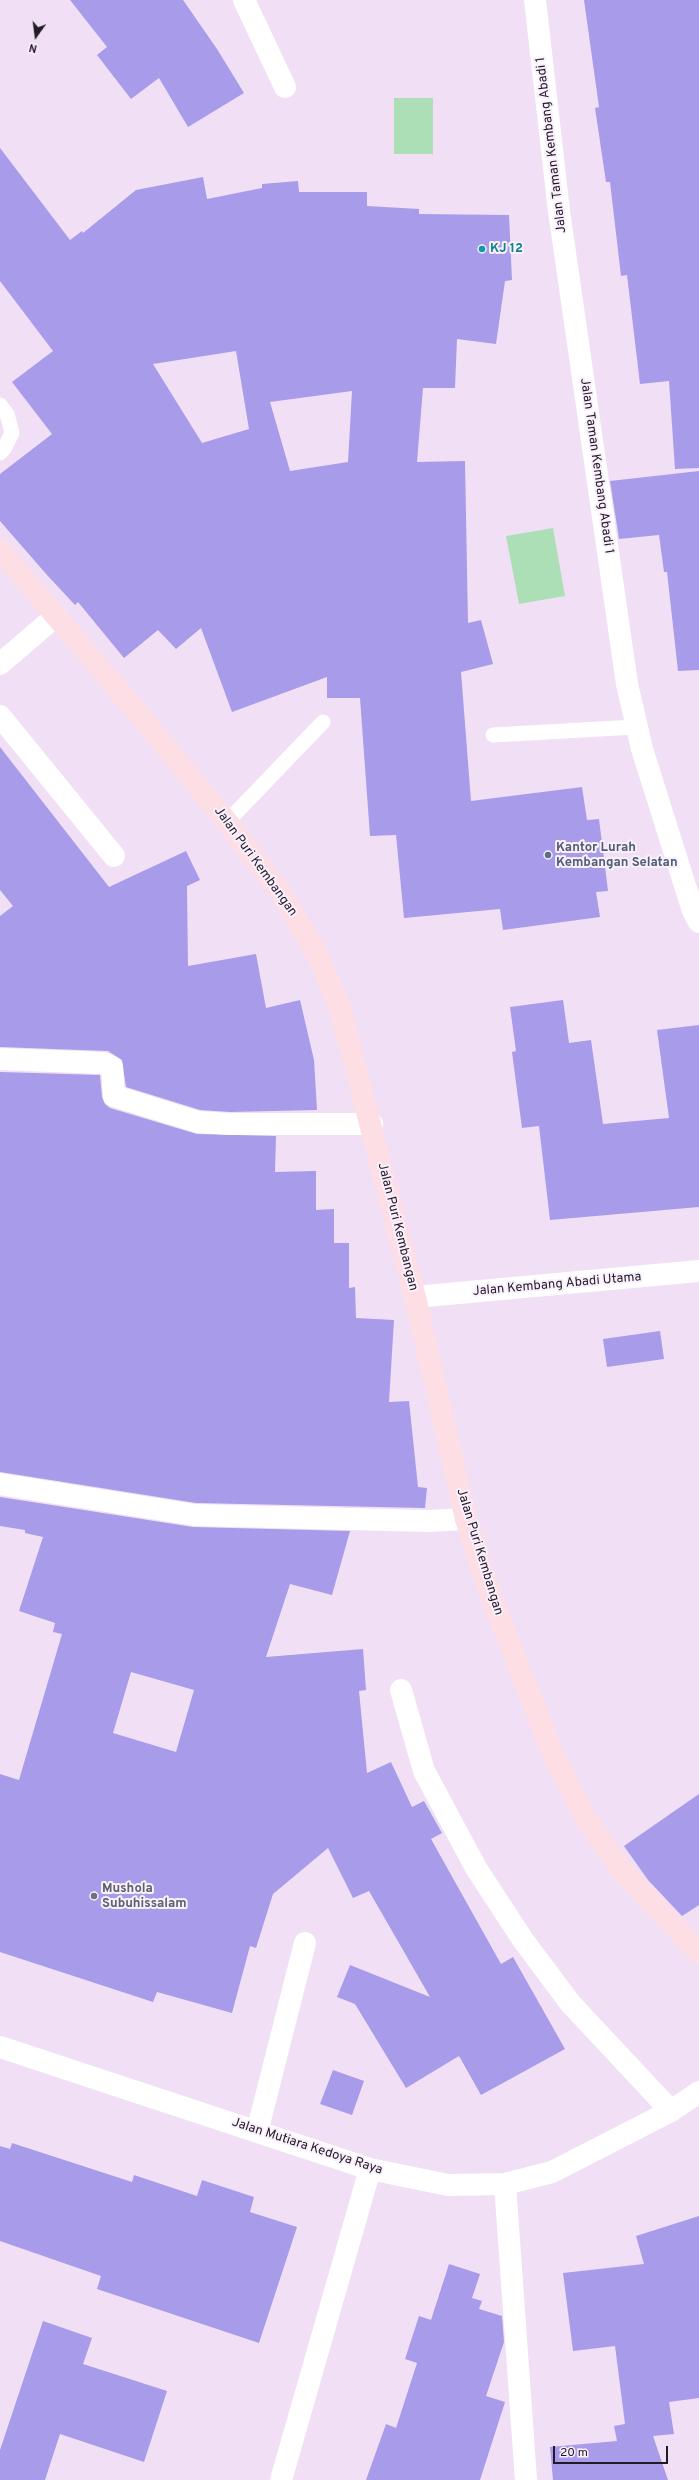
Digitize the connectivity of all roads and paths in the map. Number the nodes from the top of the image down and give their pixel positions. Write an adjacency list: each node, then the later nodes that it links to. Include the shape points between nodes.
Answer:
1 (244, 0): 3 (street)
2 (535, 0): 11 (street, Jalan Taman Kembang Abadi 1, via 559,211 627,684)
3 (285, 87)
4 (0, 405): 5 (lane, via 7,414 12,433)
5 (0, 453)
6 (0, 550): 7 (main road, Jalan Puri Kembangan)
7 (56, 616): 8 (street); 13 (main road, Jalan Puri Kembangan)
8 (0, 664)
9 (0, 716): 14 (street)
10 (323, 722): 13 (lane)
11 (636, 727): 12 (lane); 15 (street, Jalan Taman Kembang Abadi 1, via 692,912)
12 (493, 735)
13 (227, 822): 17 (main road, Jalan Puri Kembangan, via 280,892 314,948 339,1004)
14 (114, 856)
15 (699, 922)
16 (0, 1059): 17 (street, via 103,1062 112,1067 114,1096 198,1122)
17 (372, 1124): 19 (main road, Jalan Puri Kembangan)
18 (699, 1271): 19 (street, Jalan Kembang Abadi Utama)
19 (415, 1297): 21 (main road, Jalan Puri Kembangan)
20 (0, 1484): 21 (street, via 195,1515 420,1521)
21 (466, 1519): 24 (main road, Jalan Puri Kembangan, via 492,1598 531,1698 556,1759 586,1818 622,1871)
22 (401, 1690): 27 (street, via 424,1771 476,1868 570,2003)
23 (305, 1943): 28 (street)
24 (699, 1953)
25 (0, 2047): 28 (street, Jalan Mutiara Kedoya Raya)
26 (699, 2092): 27 (street, Jalan Mutiara Kedoya Raya)
27 (671, 2110): 30 (street, Jalan Mutiara Kedoya Raya, via 552,2172)
28 (257, 2132): 29 (street, Jalan Mutiara Kedoya Raya)
29 (370, 2170): 30 (street, Jalan Mutiara Kedoya Raya, via 448,2185); 31 (street)
30 (505, 2184): 32 (street)
31 (281, 2480)
32 (526, 2480)

